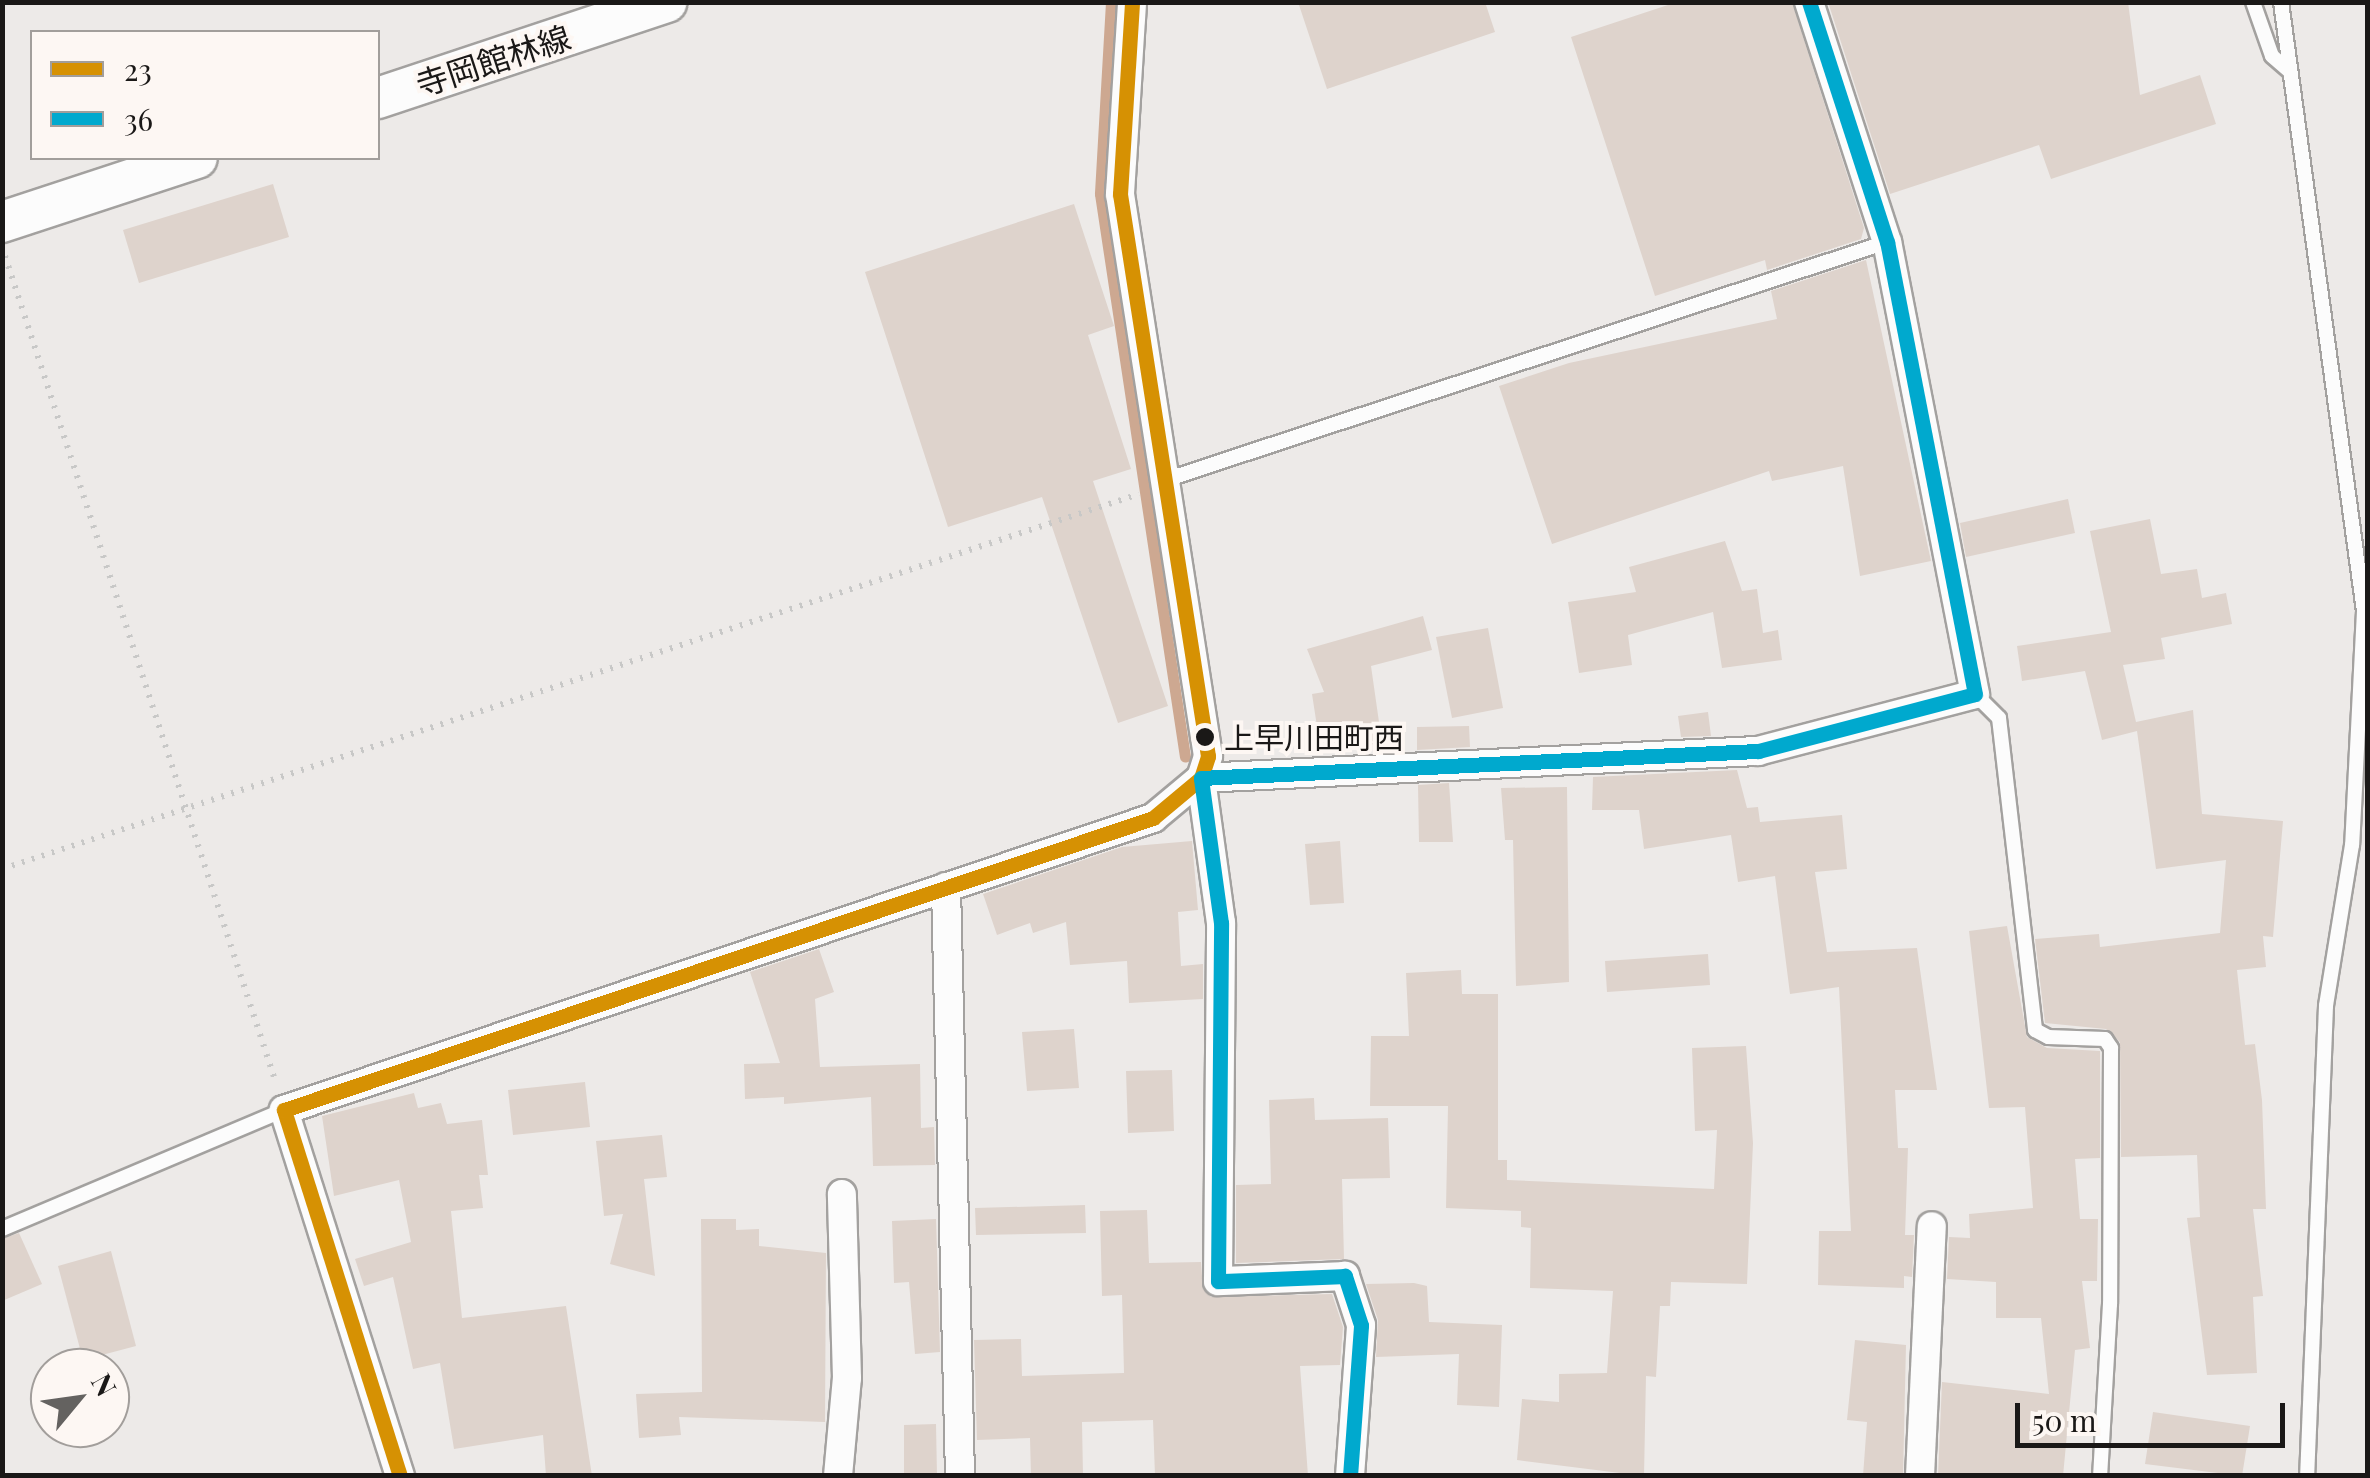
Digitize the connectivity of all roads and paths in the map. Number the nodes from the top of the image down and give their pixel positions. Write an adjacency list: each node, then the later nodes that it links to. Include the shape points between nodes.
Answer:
1 (666, 2): 7 (main road, 寺岡館林線)
2 (1132, 2): 12 (street, via 1120,194)
3 (1809, 2): 10 (street)
4 (2252, 2): 6 (lane, via 2272,56)
5 (2281, 2): 6 (lane)
6 (2289, 71): 28 (lane, via 2364,612 2352,846 2326,1006)
7 (380, 97)
8 (191, 160): 9 (main road)
9 (2, 222)
10 (1887, 242): 12 (lane); 13 (street)
11 (2, 250): 15 (path)
12 (1162, 481): 14 (street, via 1208,756); 15 (path, via 1144,493)
13 (1975, 694): 14 (street, via 1758,751); 27 (lane, via 1999,718 2035,1030 2048,1037 2104,1039 2111,1048 2110,1304)
14 (1202, 778): 17 (street, via 1153,818); 25 (street, via 1222,923 1218,1281 1345,1276 1361,1325)
15 (189, 807): 16 (path); 18 (path)
16 (2, 869)
17 (946, 888): 18 (street); 24 (street)
18 (284, 1110): 21 (lane); 22 (street)
19 (842, 1194): 23 (street, via 847,1378)
20 (1932, 1226): 26 (street)
21 (2, 1230)
22 (400, 1476)
23 (838, 1476)
24 (960, 1476)
25 (1350, 1476)
26 (1920, 1476)
27 (2100, 1476)
28 (2307, 1476)

